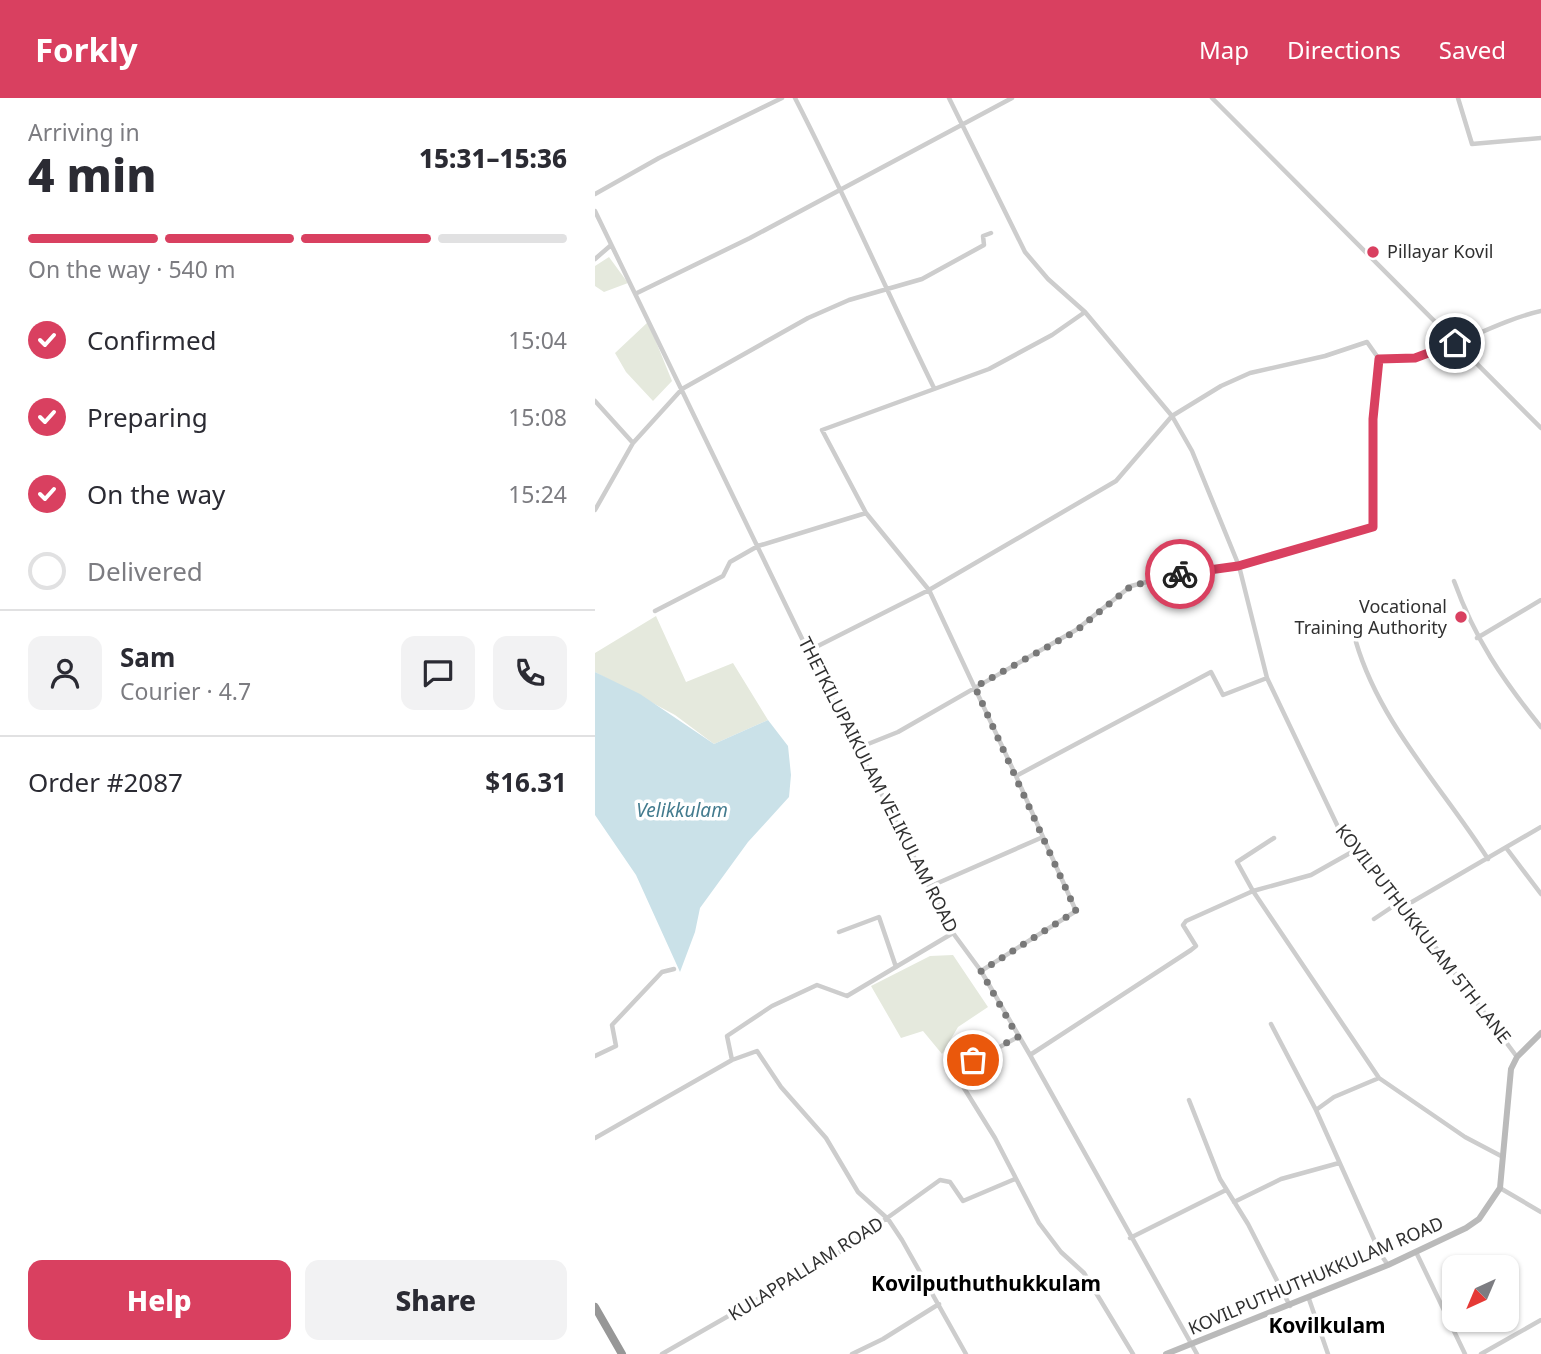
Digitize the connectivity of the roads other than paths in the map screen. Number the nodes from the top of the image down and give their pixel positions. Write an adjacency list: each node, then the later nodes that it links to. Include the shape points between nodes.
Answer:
1 (782, 98): 10 (street)
2 (795, 98): 9 (street)
3 (949, 98): 7 (street, KOVILPUTHUKKULAM 5TH LANE)
4 (1012, 98): 7 (street)
5 (1212, 98): 19 (street)
6 (1458, 98): 8 (street, via 1472,144)
7 (962, 122): 9 (street); 18 (street, KOVILPUTHUKKULAM 5TH LANE, via 1025,252)
8 (1541, 138)
9 (842, 189): 15 (street); 16 (street)
10 (595, 194)
11 (595, 211): 13 (street, THETKILUPAIKULAM VELIKULAM ROAD)
12 (991, 233): 15 (street, via 983,236 985,245 958,260 922,279)
13 (610, 246): 14 (street); 16 (street, THETKILUPAIKULAM VELIKULAM ROAD)
14 (595, 260)
15 (886, 290): 21 (street); 22 (street, via 807,318)
16 (637, 293): 22 (street, THETKILUPAIKULAM VELIKULAM ROAD)
17 (1541, 311): 19 (street, via 1491,325)
18 (1085, 312): 21 (street, via 989,369); 24 (street, KOVILPUTHUKKULAM 5TH LANE)
19 (1455, 343): 20 (street, via 1415,358); 25 (street)
20 (1379, 359): 24 (street, via 1367,342 1250,373); 30 (street, via 1373,419 1373,527)
21 (934, 388): 28 (street, via 822,430)
22 (682, 389): 26 (street); 29 (street, THETKILUPAIKULAM VELIKULAM ROAD)
23 (595, 401): 26 (street)
24 (1172, 416): 30 (street, KOVILPUTHUKKULAM 5TH LANE, via 1192,452); 32 (street, via 1116,481)
25 (1541, 428)
26 (633, 443): 27 (street)
27 (595, 510)
28 (866, 513): 29 (street); 32 (street)
29 (758, 547): 34 (street, via 730,562 723,576); 37 (street, THETKILUPAIKULAM VELIKULAM ROAD)
30 (1238, 566): 38 (street, KOVILPUTHUKKULAM 5TH LANE); 39 (street, via 1131,586 1076,631)
31 (1454, 580): 35 (street)
32 (929, 590): 37 (street); 39 (street)
33 (1541, 600): 35 (street)
34 (655, 611)
35 (1477, 638): 40 (street)
36 (1356, 642): 48 (street, via 1365,673 1404,738)
37 (809, 651): 41 (street, THETKILUPAIKULAM VELIKULAM ROAD)
38 (1267, 678): 42 (street, via 1223,695 1211,673); 46 (street, KOVILPUTHUKKULAM 5TH LANE, via 1339,829)
39 (975, 687): 41 (street, via 898,732); 42 (street)
40 (1541, 727)
41 (858, 748): 49 (street, THETKILUPAIKULAM VELIKULAM ROAD)
42 (1016, 776): 44 (street)
43 (1541, 828): 47 (street)
44 (1042, 837): 49 (street); 58 (street, via 1076,911)
45 (1274, 838): 50 (street, via 1237,862)
46 (1359, 848): 50 (street, via 1311,875); 52 (street, KOVILPUTHUKKULAM 5TH LANE)
47 (1507, 849): 48 (street); 51 (street)
48 (1488, 859): 52 (street)
49 (931, 886): 55 (street, THETKILUPAIKULAM VELIKULAM ROAD)
50 (1253, 891): 62 (street, via 1187,921 1183,925 1196,946); 66 (street)
51 (1541, 894)
52 (1403, 904): 53 (street); 64 (street, KOVILPUTHUKKULAM 5TH LANE)
53 (1374, 919)
54 (839, 932): 56 (street, via 879,917)
55 (953, 933): 56 (street); 58 (street, THETKILUPAIKULAM VELIKULAM ROAD)
56 (896, 967): 65 (street, via 847,996 817,985 772,1006 727,1036)
57 (674, 970): 63 (street, via 662,972 612,1025 616,1046)
58 (981, 971): 61 (street, THETKILUPAIKULAM VELIKULAM ROAD)
59 (1271, 1024): 68 (street)
60 (1541, 1033): 64 (street)
61 (1018, 1037): 62 (street, THETKILUPAIKULAM VELIKULAM ROAD); 72 (street, via 954,1072)
62 (1030, 1055): 78 (street, THETKILUPAIKULAM VELIKULAM ROAD)
63 (595, 1056)
64 (1517, 1057): 70 (street, KOVILPUTHUTHUKKULAM ROAD, via 1509,1082)
65 (732, 1060): 69 (street); 77 (street, via 757,1051 826,1139 857,1192)
66 (1378, 1078): 68 (street); 70 (street, via 1465,1137)
67 (1189, 1100): 74 (street)
68 (1316, 1110): 71 (street)
69 (595, 1138)
70 (1504, 1157): 73 (street, KOVILPUTHUTHUKKULAM ROAD)
71 (1339, 1163): 75 (street, via 1281,1179); 80 (street)
72 (1015, 1179): 77 (street, KULAPPALLAM ROAD, via 963,1201 950,1182 940,1180); 91 (street, via 1039,1223 1084,1273)
73 (1500, 1188): 76 (street); 79 (street, KOVILPUTHUTHUKKULAM ROAD, via 1479,1219)
74 (1226, 1189): 75 (street); 78 (street)
75 (1234, 1202): 83 (street)
76 (1541, 1212)
77 (888, 1219): 82 (street); 88 (street, KULAPPALLAM ROAD, via 837,1254)
78 (1130, 1238): 86 (street, THETKILUPAIKULAM VELIKULAM ROAD)
79 (1416, 1252): 80 (street, KOVILPUTHUTHUKKULAM ROAD); 95 (street)
80 (1388, 1265): 81 (street, KOVILPUTHUTHUKKULAM ROAD)
81 (1309, 1299): 83 (street, KOVILPUTHUTHUKKULAM ROAD); 94 (street)
82 (939, 1304): 89 (street); 90 (street)
83 (1290, 1306): 86 (street, KOVILPUTHUTHUKKULAM ROAD)
84 (595, 1307): 87 (highway)
85 (1541, 1320): 96 (street)
86 (1191, 1344): 92 (street, KOVILPUTHUTHUKKULAM ROAD); 93 (street, THETKILUPAIKULAM VELIKULAM ROAD)
87 (622, 1354)
88 (663, 1354)
89 (852, 1354)
90 (966, 1354)
91 (1133, 1354)
92 (1166, 1354)
93 (1197, 1354)
94 (1328, 1354)
95 (1465, 1354)
96 (1481, 1354)

